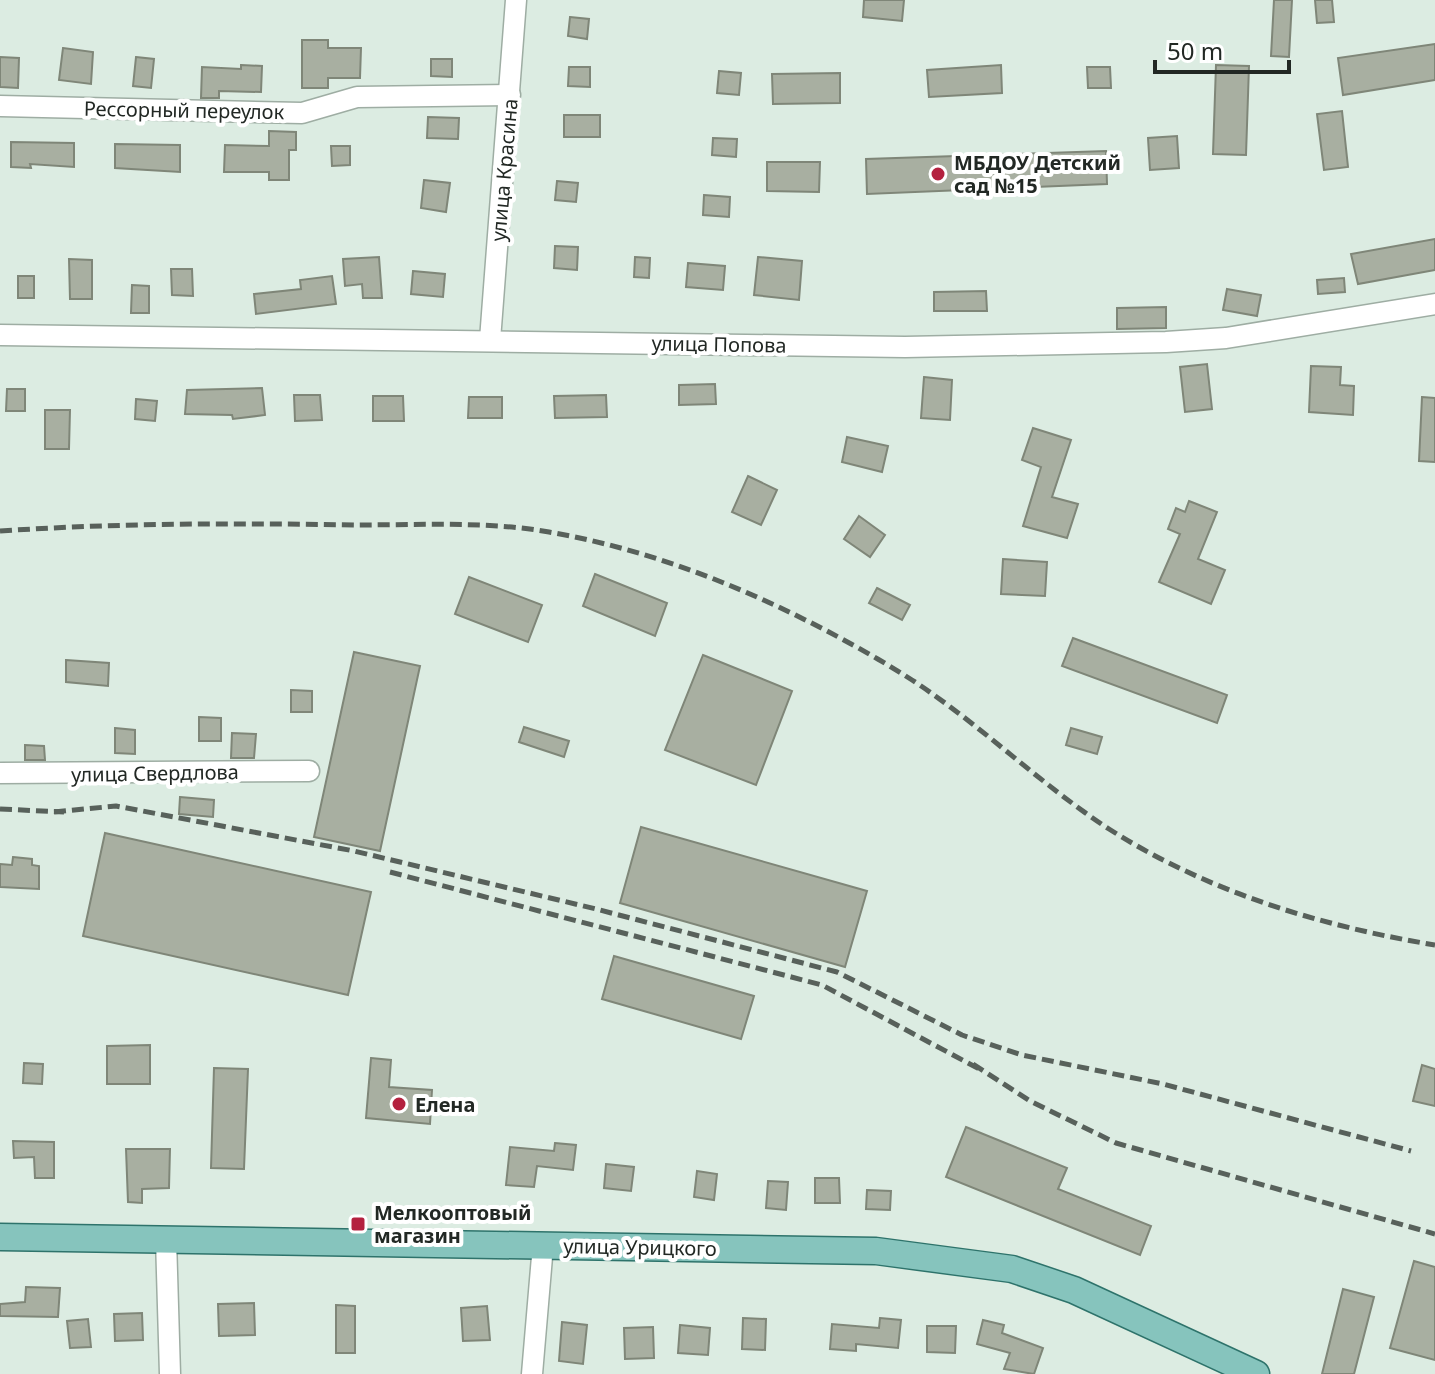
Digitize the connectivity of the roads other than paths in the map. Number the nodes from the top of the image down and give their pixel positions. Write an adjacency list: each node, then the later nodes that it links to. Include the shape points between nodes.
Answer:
1 (516, 0): 2 (street, улица Красина)
2 (510, 95): 3 (street, Рессорный переулок, via 357,97 302,113); 6 (street, улица Красина)
3 (0, 106)
4 (1435, 304): 6 (street, улица Попова, via 1166,342 905,347)
5 (0, 335): 6 (street, улица Попова)
6 (490, 340)
7 (309, 771): 8 (street, улица Свердлова)
8 (0, 773)
9 (0, 1237): 10 (main road, улица Урицкого)
10 (166, 1239): 11 (main road, улица Урицкого); 12 (street)
11 (543, 1245): 13 (street); 14 (main road, улица Урицкого, via 876,1251 1012,1269 1074,1290)
12 (170, 1374)
13 (532, 1374)
14 (1256, 1374)

